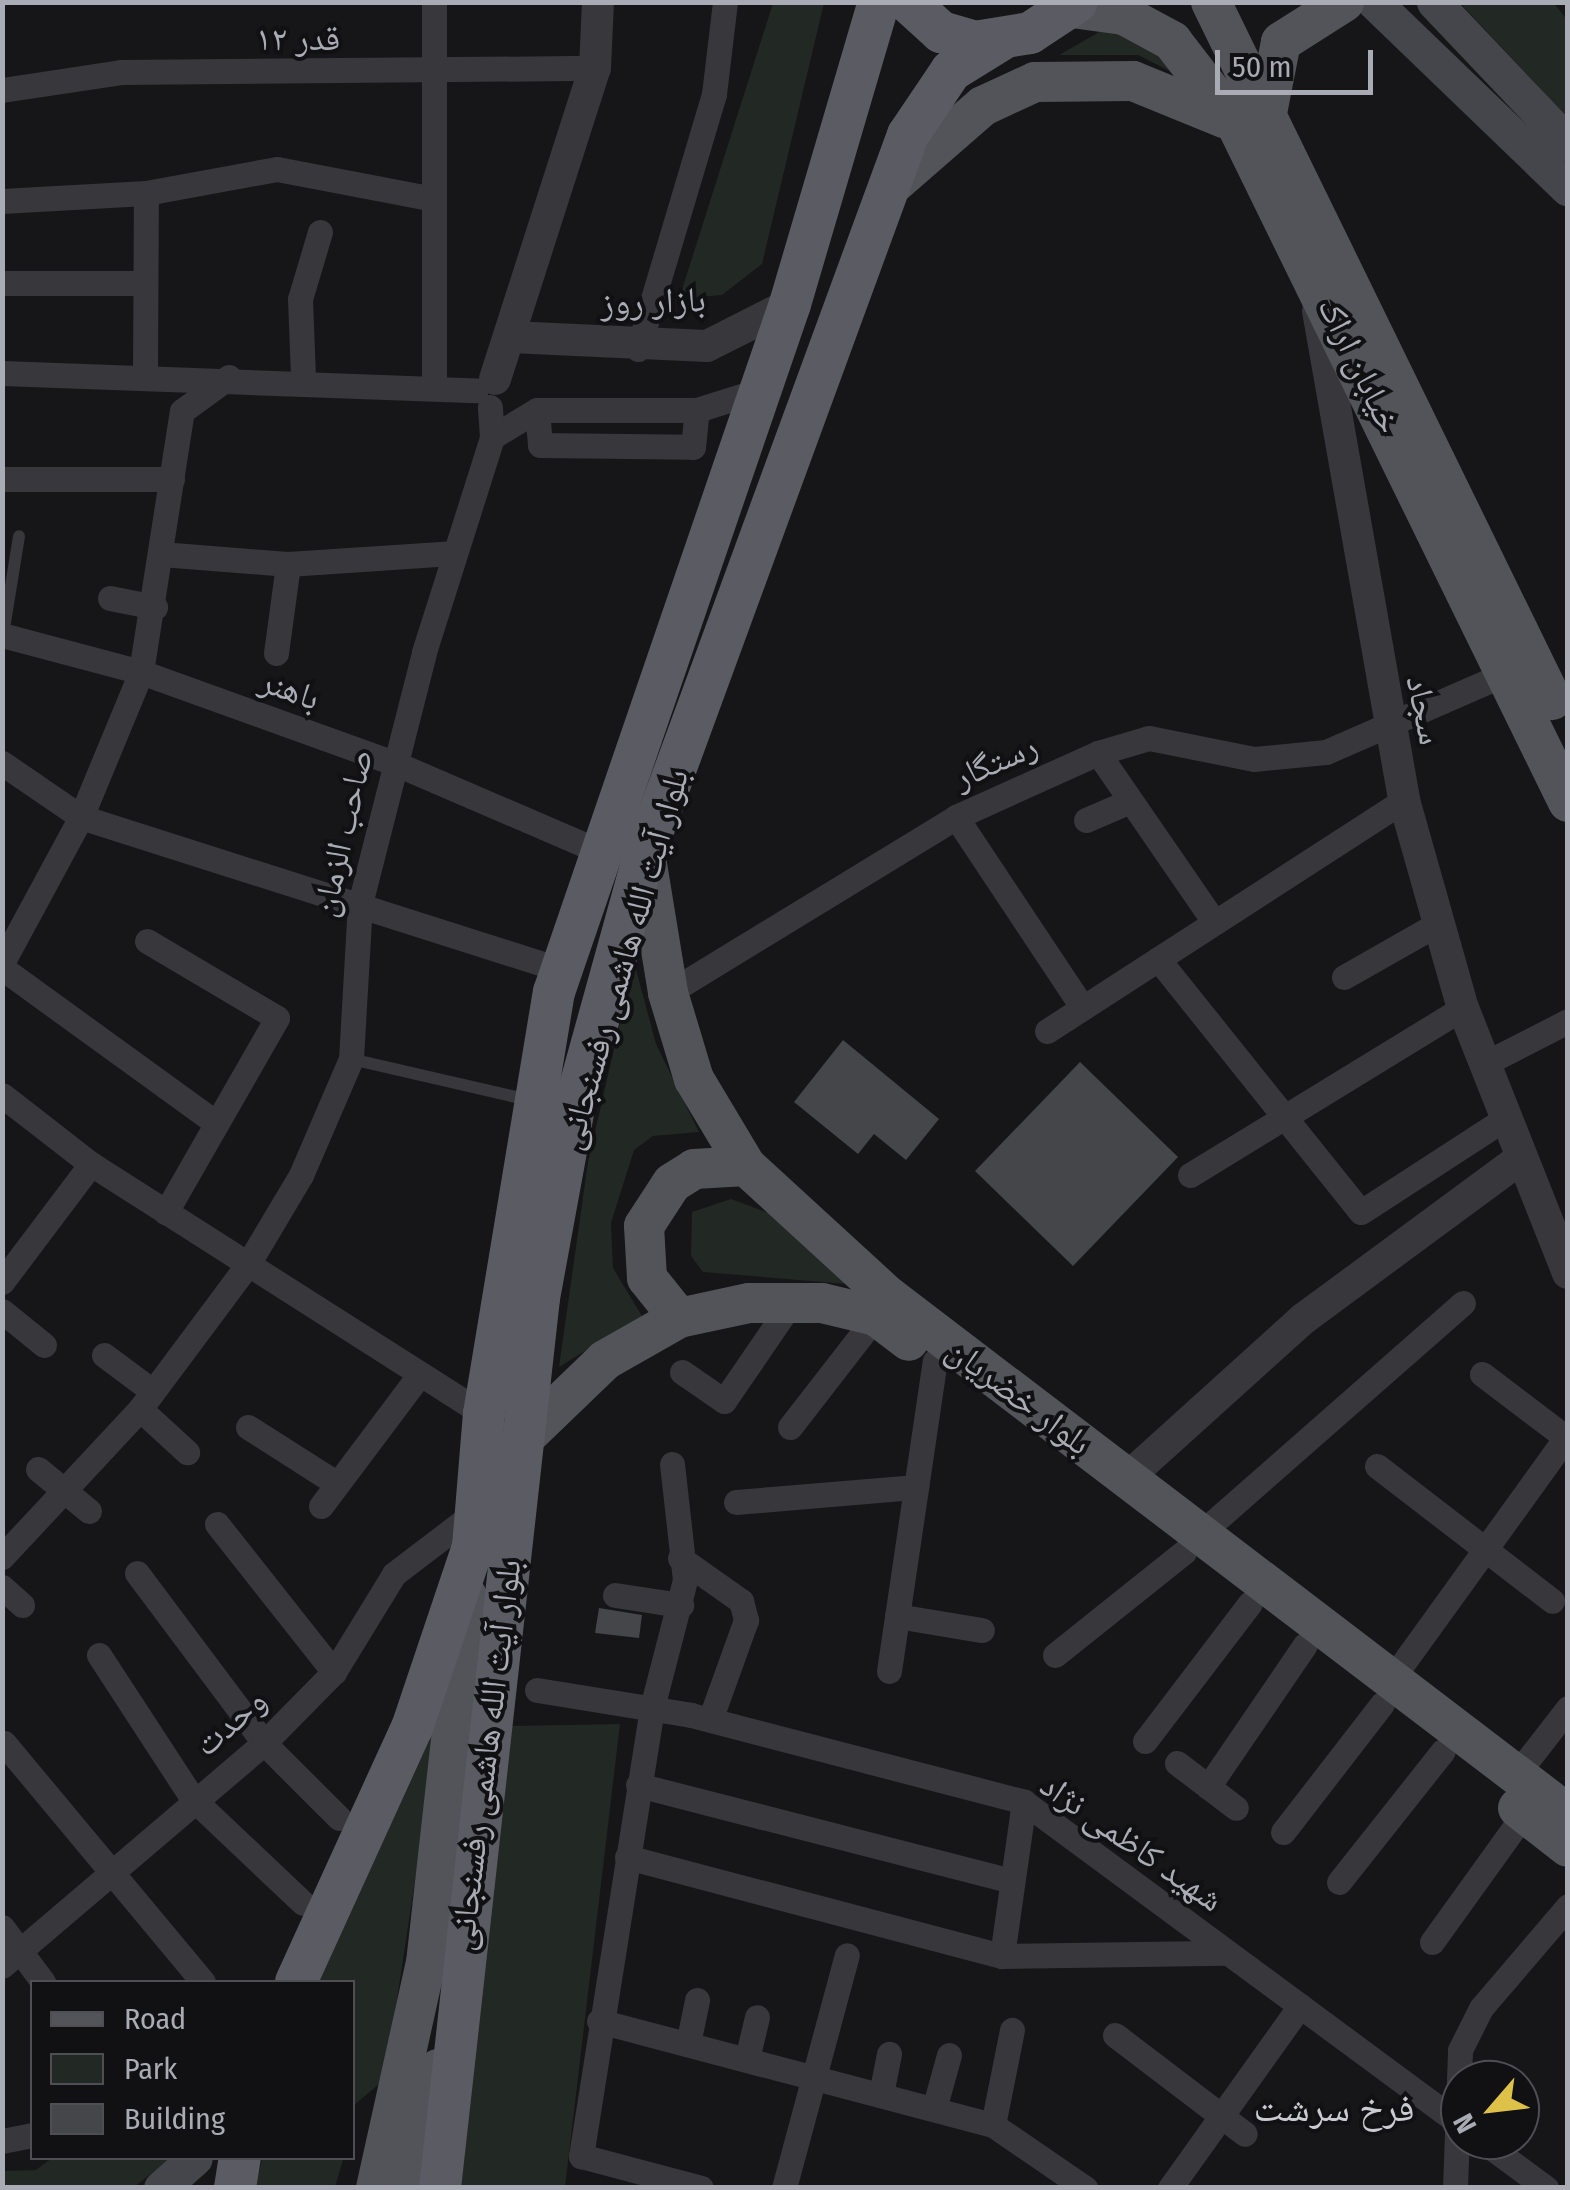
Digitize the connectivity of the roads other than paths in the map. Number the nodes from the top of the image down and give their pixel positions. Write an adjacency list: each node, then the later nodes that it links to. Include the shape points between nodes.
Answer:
1 (434, 2): 13 (street)
2 (598, 2): 12 (street, صاحب الزمان)
3 (879, 2): 16 (highway, بلوار آیت الله هاشمی رفسنجانی)
4 (908, 2): 11 (highway, via 950,37)
5 (1210, 2): 15 (main road, خیابان اراک)
6 (1344, 2): 15 (main road, via 1281,42)
7 (1374, 2): 20 (main road)
8 (1434, 2): 18 (main road)
9 (729, 5): 30 (street)
10 (1074, 6): 11 (highway, بلوار آیت الله هاشمی رفسنجانی); 15 (main road, خیابان اراک, via 1135,19 1172,40)
11 (1002, 40): 17 (highway, بلوار آیت الله هاشمی رفسنجانی, via 951,72)
12 (595, 68): 13 (street, قدر ۱۲); 29 (street, صاحب الزمان)
13 (436, 73): 14 (street, قدر ۱۲, via 121,72); 22 (street)
14 (2, 90)
15 (1252, 116): 19 (main road, via 1133,81 1035,82 982,106); 25 (main road, خیابان اراک); 54 (main road, خیابان اراک)
16 (844, 118): 17 (highway); 28 (highway, بلوار آیت الله هاشمی رفسنجانی)
17 (908, 135): 19 (highway, بلوار آیت الله هاشمی رفسنجانی)
18 (1568, 142)
19 (890, 187): 65 (highway, بلوار آیت الله هاشمی رفسنجانی)
20 (1568, 189)
21 (146, 193): 22 (street, via 276,169); 23 (street); 27 (street)
22 (434, 200): 35 (street)
23 (2, 201)
24 (320, 232): 34 (street, via 300,300)
25 (1311, 262): 52 (main road, خیابان اراک); 53 (street, سجاد)
26 (2, 283): 27 (street)
27 (140, 283): 32 (street)
28 (790, 304): 30 (street, بازار روز, via 707,346); 36 (highway, بلوار آیت الله هاشمی رفسنجانی)
29 (510, 337): 30 (street, بازار روز); 37 (street, صاحب الزمان)
30 (638, 349)
31 (2, 372): 32 (street)
32 (145, 374): 33 (street)
33 (229, 377): 34 (street); 42 (street, via 182,411)
34 (303, 377): 35 (street)
35 (434, 386): 37 (street)
36 (760, 390): 39 (street); 64 (highway, بلوار آیت الله هاشمی رفسنجانی)
37 (487, 392): 40 (street, صاحب الزمان)
38 (538, 410): 39 (street); 39 (street, via 540,445 693,447); 40 (street)
39 (697, 410)
40 (492, 437): 44 (street, صاحب الزمان)
41 (2, 479): 42 (street)
42 (172, 479): 45 (street)
43 (19, 536): 49 (lane)
44 (452, 552): 46 (street); 57 (street, صاحب الزمان)
45 (161, 554): 46 (street); 48 (street)
46 (288, 564): 50 (street)
47 (110, 598): 48 (street)
48 (155, 607): 51 (street)
49 (3, 635): 51 (street, باهنر)
50 (276, 653)
51 (141, 672): 57 (street, باهنر); 62 (street)
52 (1508, 672): 53 (street, رستگار); 60 (main road, خیابان اراک)
53 (1384, 720): 55 (street, رستگار, via 1326,752 1254,760 1149,738); 59 (street, سجاد)
54 (1568, 736)
55 (1098, 754): 58 (street); 61 (street, رستگار)
56 (2, 763): 62 (street)
57 (399, 765): 64 (street, باهنر); 66 (street, صاحب الزمان)
58 (1130, 800): 63 (street); 67 (street)
59 (1404, 800): 67 (street); 68 (street, سجاد)
60 (1568, 802)
61 (956, 816): 75 (street, رستگار); 76 (street)
62 (81, 817): 66 (street); 69 (street)
63 (1086, 820)
64 (601, 852): 73 (highway, بلوار آیت الله هاشمی رفسنجانی)
65 (646, 852): 75 (main road, بلوار خضریان); 111 (highway, بلوار آیت الله هاشمی رفسنجانی, via 574,1108)
66 (360, 904): 73 (street); 80 (street, صاحب الزمان)
67 (1214, 922): 71 (street)
68 (1439, 922): 74 (street); 77 (street, سجاد)
69 (11, 934): 72 (street)
70 (147, 941): 86 (street, via 277,1018)
71 (1158, 958): 76 (street); 84 (street)
72 (2, 966): 86 (street)
73 (562, 970): 83 (highway, بلوار آیت الله هاشمی رفسنجانی)
74 (1344, 977)
75 (668, 993): 89 (main road, بلوار خضریان, via 694,1079)
76 (1083, 1008): 79 (street)
77 (1463, 1008): 81 (street, سجاد); 84 (street)
78 (1568, 1021): 81 (street)
79 (1047, 1031)
80 (351, 1059): 83 (lane); 92 (street, صاحب الزمان, via 301,1175)
81 (1484, 1064): 85 (street, سجاد)
82 (2, 1095): 88 (street)
83 (530, 1100): 107 (highway, بلوار آیت الله هاشمی رفسنجانی)
84 (1285, 1117): 85 (street, via 1361,1212); 90 (street)
85 (1504, 1119): 87 (street, سجاد)
86 (213, 1121): 91 (street)
87 (1520, 1160): 93 (street, سجاد); 116 (street, via 1303,1319)
88 (91, 1164): 91 (street); 94 (street)
89 (746, 1166): 99 (main road, via 720,1164 672,1182 644,1226 647,1278); 116 (main road, بلوار خضریان, via 888,1296)
90 (1190, 1175)
91 (166, 1212): 92 (street)
92 (248, 1264): 104 (street); 106 (street, صاحب الزمان)
93 (1568, 1274)
94 (2, 1282)
95 (791, 1303): 98 (main road, بلوار خضریان); 99 (main road, بلوار خضریان); 103 (street, via 724,1401)
96 (1463, 1303): 125 (street)
97 (2, 1311): 100 (street)
98 (876, 1316): 102 (main road, بلوار خضریان); 109 (street)
99 (679, 1318): 111 (main road, بلوار خضریان, via 605,1360)
100 (44, 1345)
101 (104, 1355): 106 (street)
102 (935, 1361): 118 (street); 125 (main road, بلوار خضریان)
103 (682, 1372)
104 (420, 1374): 107 (street); 117 (street)
105 (1482, 1374): 110 (street)
106 (145, 1400): 112 (street); 119 (street, صاحب الزمان)
107 (484, 1414): 124 (highway, بلوار آیت الله هاشمی رفسنجانی)
108 (248, 1427): 117 (street)
109 (790, 1427)
110 (1566, 1436): 126 (street)
111 (522, 1440): 173 (highway, بلوار آیت الله هاشمی رفسنجانی)
112 (187, 1452)
113 (672, 1464): 128 (street)
114 (1377, 1466): 126 (street)
115 (38, 1469): 119 (street)
116 (1127, 1478): 125 (main road, بلوار خضریان)
117 (336, 1483): 121 (street)
118 (916, 1487): 120 (street); 134 (street)
119 (65, 1489): 122 (street); 127 (street, صاحب الزمان)
120 (736, 1502)
121 (321, 1506)
122 (89, 1511)
123 (217, 1524): 140 (street)
124 (475, 1529): 140 (street, وحدت, via 394,1574); 176 (highway, via 412,1728); 203 (main road, بلوار آیت الله هاشمی رفسنجانی, via 426,1963)
125 (1192, 1543): 132 (main road, بلوار خضریان); 138 (street); 142 (main road, بلوار خضریان)
126 (1485, 1549): 131 (street); 142 (street)
127 (2, 1556)
128 (680, 1558): 133 (street); 145 (street, via 741,1601 746,1620)
129 (137, 1573): 148 (street)
130 (615, 1595): 133 (street)
131 (1552, 1601)
132 (1250, 1602): 136 (main road, بلوار خضریان); 146 (street)
133 (681, 1606): 143 (street)
134 (897, 1616): 135 (street); 139 (street)
135 (982, 1630)
136 (1305, 1645): 142 (main road, بلوار خضریان); 152 (street)
137 (99, 1655): 154 (street)
138 (1054, 1656)
139 (889, 1671)
140 (334, 1672): 148 (street, وحدت)
141 (537, 1690): 143 (street, شهید کاظمی نژاد)
142 (1387, 1692): 149 (main road, بلوار خضریان); 153 (main road, بلوار خضریان); 159 (street)
143 (652, 1708): 145 (street, شهید کاظمی نژاد); 151 (street)
144 (1568, 1708): 153 (street)
145 (710, 1720): 155 (street, شهید کاظمی نژاد)
146 (1145, 1741)
147 (4, 1743): 162 (street)
148 (264, 1743): 154 (street, وحدت); 158 (street)
149 (1442, 1751): 153 (main road, بلوار خضریان); 164 (street)
150 (1177, 1763): 152 (street)
151 (638, 1784): 161 (street); 163 (street)
152 (1208, 1787): 156 (street)
153 (1520, 1794): 157 (main road, بلوار خضریان); 160 (main road, بلوار خضریان); 168 (street)
154 (193, 1799): 162 (street, وحدت); 165 (street)
155 (1024, 1802): 163 (street); 169 (street, شهید کاظمی نژاد)
156 (1236, 1808)
157 (1568, 1814)
158 (339, 1818)
159 (1283, 1832)
160 (1568, 1847)
161 (627, 1858): 171 (street); 180 (street)
162 (106, 1875): 172 (street, وحدت); 175 (street)
163 (1009, 1880): 171 (street)
164 (1339, 1882)
165 (302, 1903)
166 (1568, 1906): 187 (street, via 1481,2008)
167 (2, 1927): 172 (street)
168 (1432, 1942)
169 (1228, 1953): 171 (street); 178 (street, شهید کاظمی نژاد)
170 (847, 1955): 188 (street)
171 (1002, 1956)
172 (12, 1960): 174 (street)
173 (462, 1963): 204 (main road, بلوار آیت الله هاشمی رفسنجانی); 205 (highway)
174 (40, 1980)
175 (201, 1980)
176 (297, 1980)
177 (697, 2000): 183 (street)
178 (1300, 2006): 191 (street, شهید کاظمی نژاد); 192 (street)
179 (757, 2017): 186 (street)
180 (598, 2021): 183 (street); 206 (street, via 582,2156)
181 (1012, 2030): 193 (street)
182 (1115, 2035): 192 (street)
183 (688, 2044): 186 (street)
184 (889, 2054): 189 (street)
185 (949, 2055): 190 (street)
186 (747, 2059): 188 (street)
187 (1459, 2060)
188 (811, 2075): 189 (street); 207 (street)
189 (880, 2094): 190 (street)
190 (934, 2109): 193 (street)
191 (1440, 2109)
192 (1222, 2114): 194 (street); 209 (street)
193 (993, 2125): 208 (street)
194 (1245, 2134)
195 (30, 2136): 196 (street)
196 (2, 2141)
197 (194, 2160): 201 (main road)
198 (240, 2160): 202 (highway)
199 (1455, 2160): 210 (street)
200 (1508, 2160): 211 (street)
201 (161, 2188)
202 (235, 2188)
203 (376, 2188)
204 (411, 2188)
205 (440, 2188)
206 (701, 2188)
207 (784, 2188)
208 (1085, 2188)
209 (1170, 2188)
210 (1454, 2188)
211 (1546, 2188)

